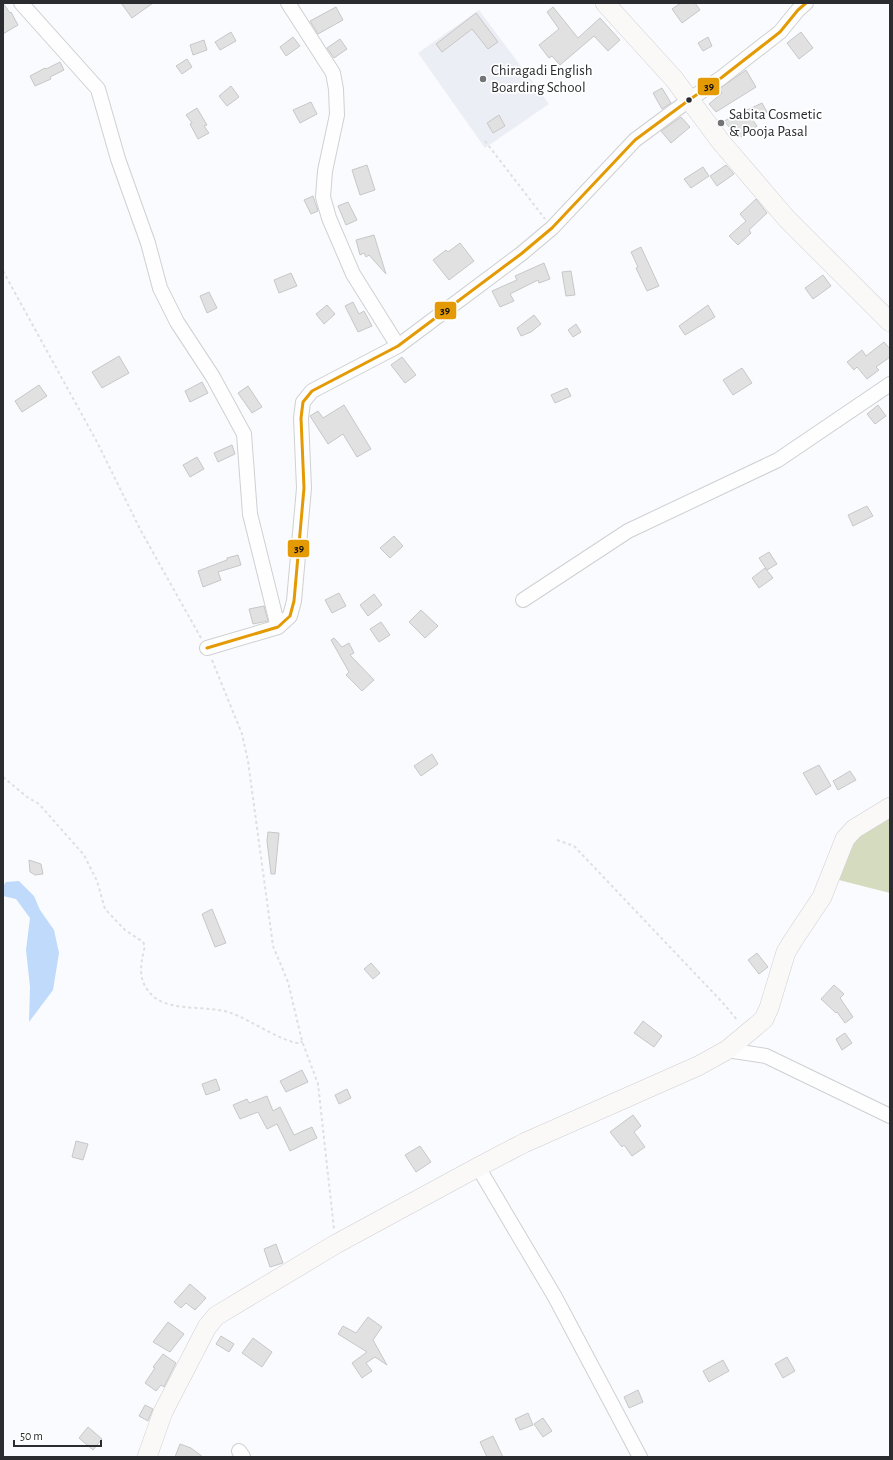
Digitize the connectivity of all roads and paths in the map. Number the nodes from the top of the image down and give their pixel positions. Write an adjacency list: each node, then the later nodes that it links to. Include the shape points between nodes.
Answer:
1 (21, 3): 13 (street, via 98,89 160,288 177,322 244,434 250,514)
2 (288, 3): 10 (street, via 333,73 337,116 325,171 323,197 329,218 353,274)
3 (605, 3): 5 (main road, via 674,79)
4 (806, 3): 5 (street, via 780,32)
5 (689, 100): 7 (street, via 635,140); 9 (main road, via 787,219)
6 (485, 141): 7 (path)
7 (552, 228): 10 (street)
8 (3, 272): 14 (path, via 97,442 141,531)
9 (890, 322)
10 (398, 346): 13 (street, via 312,391 303,402 301,418 304,488 294,601 290,616)
11 (890, 384): 12 (street, via 778,460 628,531)
12 (523, 600)
13 (278, 627): 14 (street)
14 (207, 648): 19 (path, via 242,734 247,754 273,946 288,982)
15 (3, 777): 19 (path, via 27,797 40,804 84,855 97,881 105,909 145,946 140,964 142,979 145,987 155,998 173,1006 212,1008 230,1012 283,1039 297,1043)
16 (890, 807): 18 (main road, via 854,829 845,839 822,897 786,952 764,1019)
17 (557, 840): 18 (path, via 574,846 723,1002)
18 (748, 1033): 20 (main road)
19 (302, 1041): 23 (path, via 318,1084)
20 (727, 1050): 21 (street, via 766,1056); 22 (main road, via 698,1066 524,1143)
21 (890, 1116)
22 (478, 1167): 23 (main road); 25 (street, via 555,1297)
23 (336, 1244): 24 (main road, via 225,1310 211,1322 163,1412)
24 (147, 1457)
25 (640, 1457)

